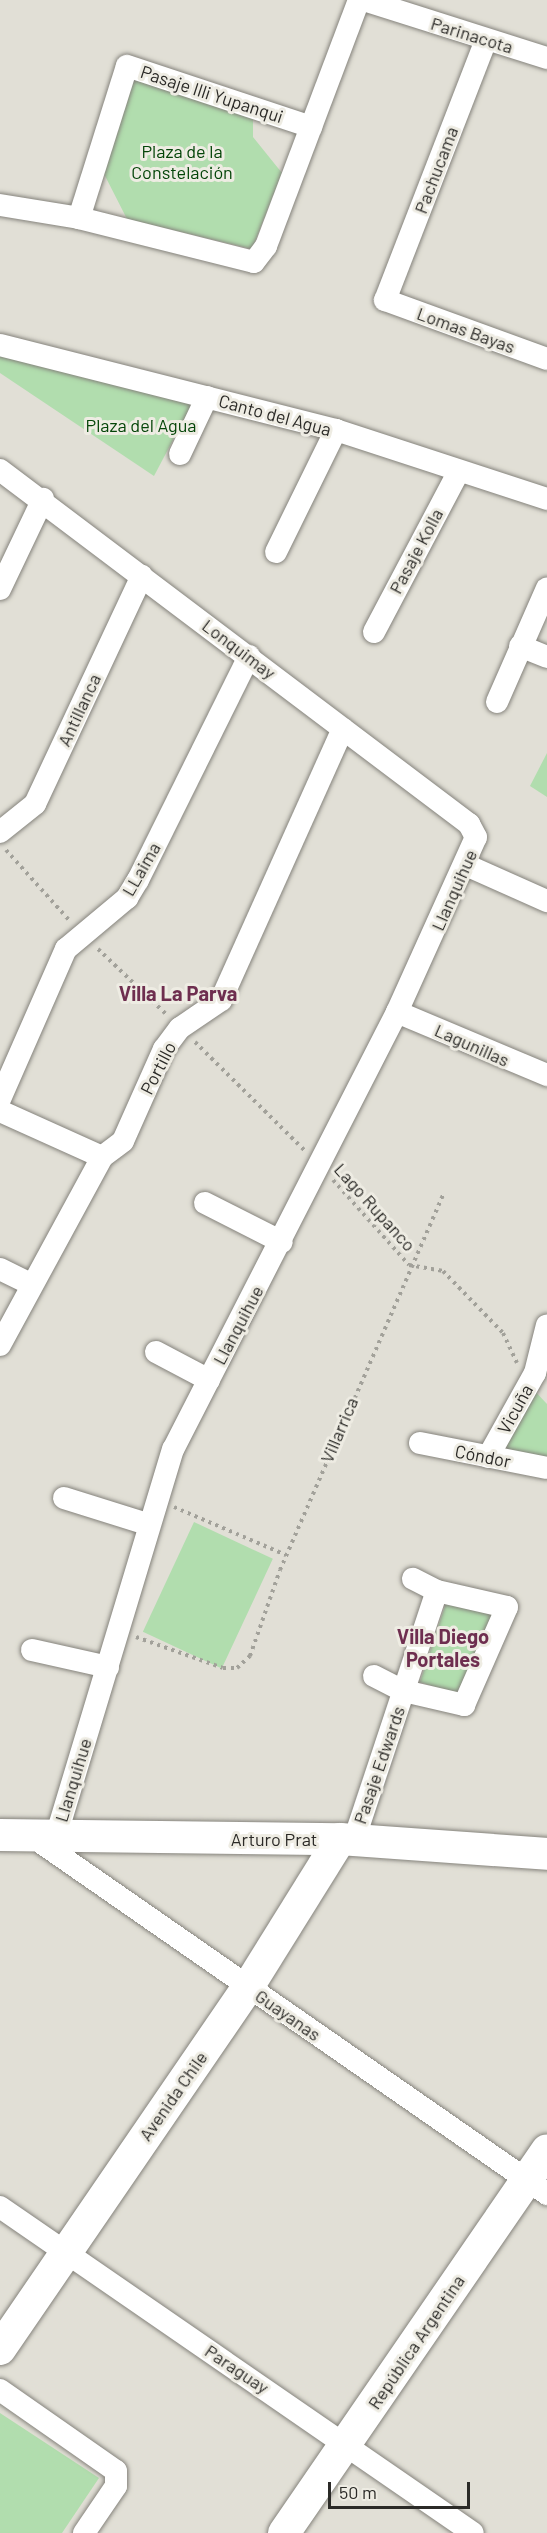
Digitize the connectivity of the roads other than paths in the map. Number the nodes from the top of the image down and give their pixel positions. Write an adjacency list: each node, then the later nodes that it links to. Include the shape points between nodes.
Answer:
1 (359, 0): 5 (street)
2 (364, 0): 3 (street, Parinacota)
3 (486, 40): 4 (street, Parinacota); 8 (street, Pachucama)
4 (547, 58)
5 (311, 127): 7 (street, via 266,246 254,262); 7 (street, Pasaje Illi Yupanqui, via 127,66)
6 (0, 205): 7 (street)
7 (79, 218)
8 (386, 300): 10 (street, Lomas Bayas)
9 (0, 345): 11 (street, Canto del Agua)
10 (547, 359)
11 (207, 397): 12 (street, Canto del Agua); 13 (street)
12 (336, 430): 15 (street, Canto del Agua); 18 (street)
13 (180, 454)
14 (0, 470): 17 (street, Lonquimay)
15 (459, 471): 16 (street, Canto del Agua); 22 (street, Pasaje Kolla)
16 (547, 498)
17 (43, 499): 19 (street, Lonquimay); 21 (street)
18 (276, 552)
19 (142, 576): 24 (street, Lonquimay); 28 (street, Antillanca, via 35,804)
20 (547, 588): 23 (street)
21 (0, 589)
22 (374, 632)
23 (520, 646): 25 (street); 26 (street)
24 (249, 656): 27 (street, Lonquimay); 34 (street, LLaima, via 127,898 66,949)
25 (547, 657)
26 (497, 702)
27 (343, 729): 29 (street, Lonquimay); 36 (street, Portillo, via 221,1000 180,1028 164,1048 123,1141)
28 (0, 832)
29 (475, 832): 30 (street, Llanquihue)
30 (466, 865): 31 (street); 32 (street, Llanquihue)
31 (547, 901)
32 (397, 1012): 33 (street, Lagunillas); 38 (street, Llanquihue)
33 (547, 1075)
34 (0, 1099)
35 (0, 1111): 36 (street)
36 (102, 1157): 40 (street, Portillo)
37 (205, 1203): 38 (street)
38 (282, 1242): 44 (street, Llanquihue)
39 (0, 1269): 40 (street)
40 (29, 1283): 42 (street, Portillo)
41 (547, 1328): 45 (street, Vicuña)
42 (0, 1345)
43 (156, 1352): 44 (street)
44 (209, 1380): 50 (street, Llanquihue, via 153,1500)
45 (537, 1382): 47 (street, Vicuña)
46 (420, 1443): 47 (street, Cóndor)
47 (488, 1457): 48 (street, Cóndor)
48 (547, 1468)
49 (64, 1498): 50 (street)
50 (147, 1524): 54 (street, Llanquihue)
51 (413, 1579): 52 (street, Pasaje Edwards)
52 (437, 1591): 56 (street, Pasaje Edwards); 56 (street, Pasaje Edwards, via 507,1607 465,1705)
53 (32, 1650): 54 (street)
54 (108, 1667): 57 (street, Llanquihue)
55 (374, 1676): 56 (street, Pasaje Edwards)
56 (404, 1691): 58 (street, Pasaje Edwards)
57 (28, 1836): 58 (main road, Arturo Prat); 60 (street, Guayanas)
58 (347, 1840): 59 (main road, Arturo Prat); 60 (main road, Avenida Chile)
59 (547, 1854)
60 (248, 1987): 62 (street, Guayanas); 64 (main road, Avenida Chile)
61 (547, 2151): 62 (main road, República Argentina)
62 (537, 2187): 67 (main road, República Argentina)
63 (0, 2207): 64 (street, Paraguay)
64 (65, 2253): 65 (main road, Avenida Chile); 67 (street, Paraguay)
65 (0, 2349)
66 (0, 2390): 68 (street, via 116,2471 116,2486)
67 (346, 2443): 69 (main road, República Argentina); 70 (street, Paraguay)
68 (84, 2533)
69 (284, 2533)
70 (473, 2533)

